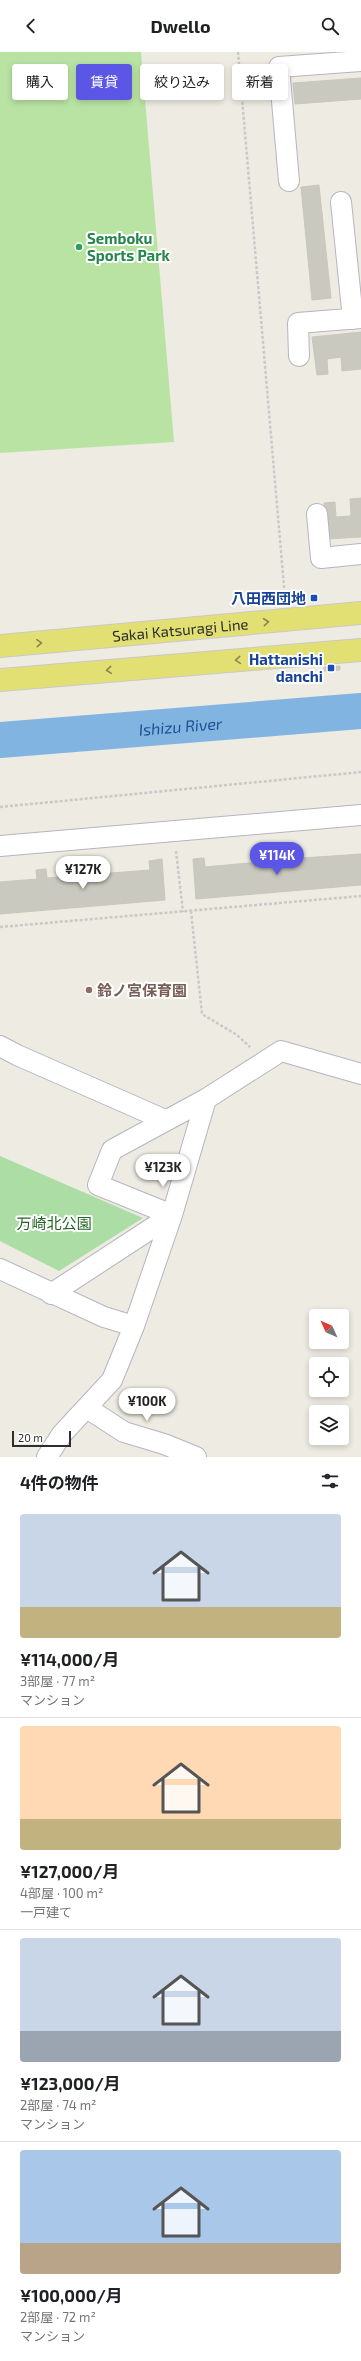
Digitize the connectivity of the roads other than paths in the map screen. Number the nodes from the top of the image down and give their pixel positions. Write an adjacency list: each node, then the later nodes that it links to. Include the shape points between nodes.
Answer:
1 (335, 57): 2 (street); 3 (street, via 279,67)
2 (361, 61)
3 (289, 181)
4 (341, 202): 5 (street)
5 (357, 318): 6 (street, via 298,323)
6 (299, 356)
7 (317, 514): 8 (street, via 320,558)
8 (361, 554)
9 (361, 613): 10 (main road, Sakai Katsuragi Line, one-way to 9)
10 (0, 646)
11 (361, 650): 12 (main road, one-way to 12)
12 (0, 680)
13 (361, 815): 14 (street)
14 (0, 846)
15 (0, 1046): 18 (street)
16 (361, 1074): 17 (street, via 281,1051)
17 (206, 1099): 18 (street); 19 (street)
18 (165, 1120): 19 (street, via 112,1150 98,1185)
19 (172, 1215): 21 (street); 22 (street)
20 (0, 1269): 21 (street)
21 (52, 1294): 22 (street, via 104,1317)
22 (134, 1326): 23 (street, via 112,1380)
23 (87, 1408): 24 (street, via 62,1434); 25 (street, via 124,1432)
24 (47, 1457)
25 (196, 1457)

